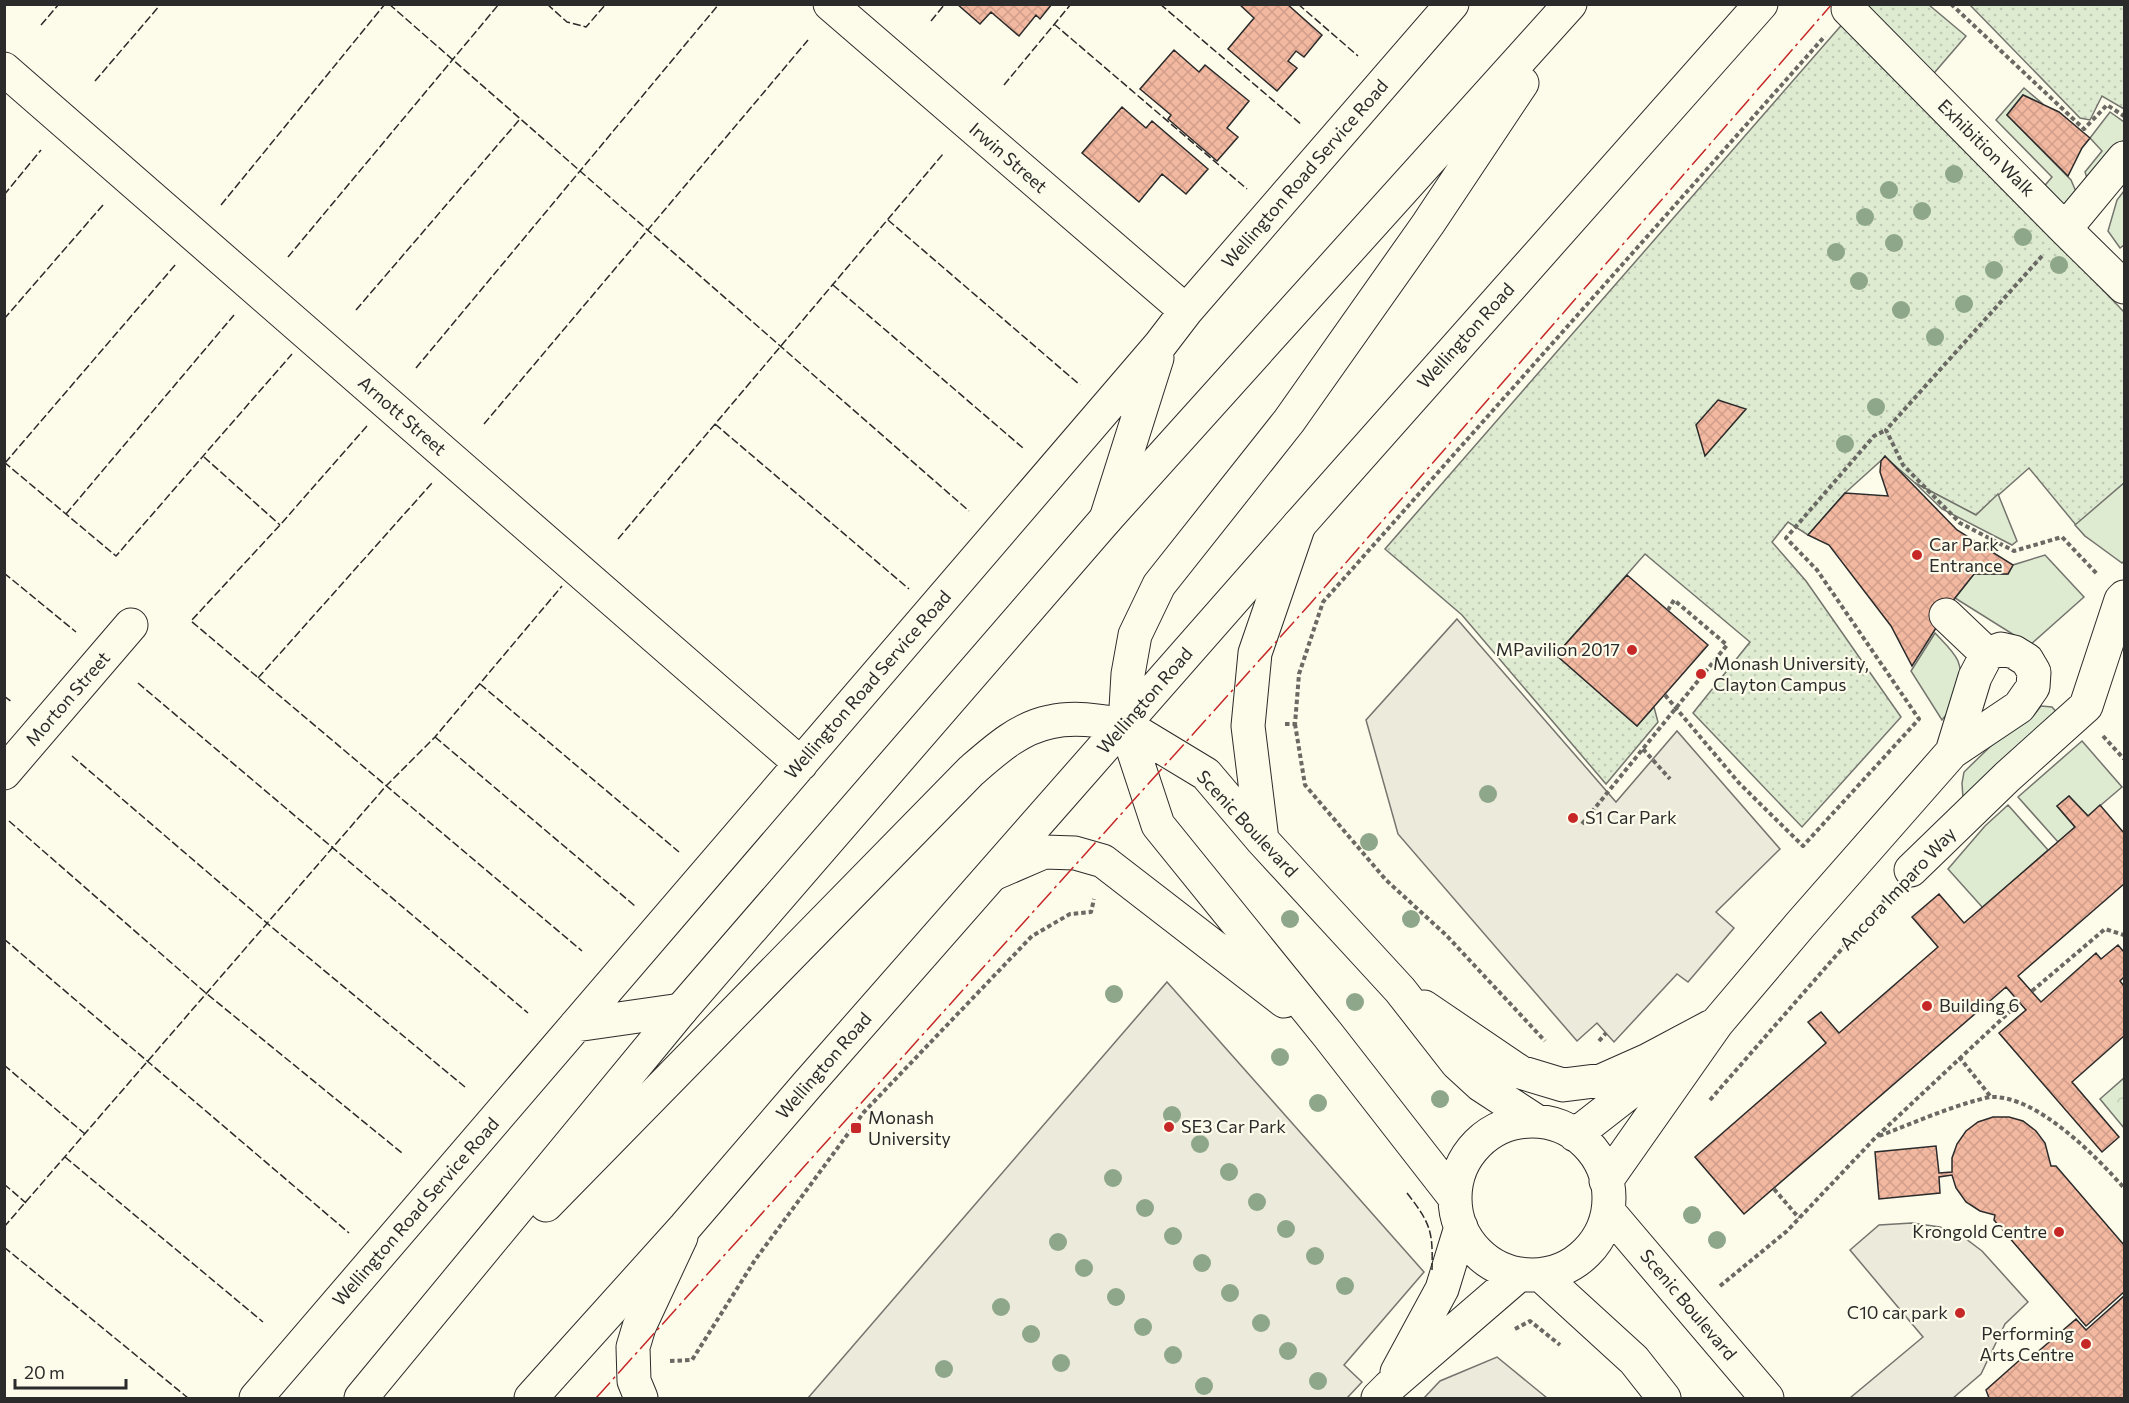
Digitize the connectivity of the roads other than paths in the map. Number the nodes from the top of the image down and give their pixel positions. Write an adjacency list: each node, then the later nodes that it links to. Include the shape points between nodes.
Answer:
1 (830, 4): 10 (main road, Irwin Street)
2 (1452, 4): 10 (main road, Wellington Road Service Road)
3 (1572, 4): 12 (main road); 18 (main road, via 1428,224 1289,420 1159,585 1134,635)
4 (1761, 4): 13 (main road, Wellington Road)
5 (1848, 9): 8 (main road, Exhibition Walk)
6 (4, 69): 20 (main road, Arnott Street)
7 (2124, 158): 8 (main road)
8 (2065, 229): 9 (main road, Exhibition Walk)
9 (2124, 286)
10 (1186, 311): 11 (main road, Wellington Road Service Road)
11 (1160, 345): 12 (main road, Wellington Road Service Road); 20 (main road, Wellington Road Service Road)
12 (1106, 519): 26 (main road)
13 (1299, 525): 18 (main road, Wellington Road); 22 (main road, via 1255,653 1248,726)
14 (2123, 599): 23 (main road, Ancora Imparo Way, via 2086,706)
15 (1946, 615): 17 (main road)
16 (131, 626): 21 (main road, Morton Street)
17 (1987, 654): 19 (main road, via 1975,677); 19 (main road, via 2001,649 2027,660 2034,672 2033,687 2019,707)
18 (1125, 725): 22 (main road, Scenic Boulevard, via 1206,774); 24 (main road, Wellington Road); 29 (main road, via 1158,825); 36 (main road, via 1086,719 1050,722 1003,744 971,771)
19 (1952, 752): 27 (main road)
20 (801, 764): 28 (main road, Wellington Road Service Road)
21 (4, 773)
22 (1262, 840): 25 (main road, Scenic Boulevard)
23 (1911, 870)
24 (993, 874): 29 (main road, via 1044,852 1075,853 1103,861); 34 (main road, Wellington Road)
25 (1400, 990): 27 (main road, via 1520,1072 1563,1085 1603,1080); 30 (main road, Scenic Boulevard, via 1465,1070)
26 (681, 1010): 28 (main road); 36 (main road)
27 (1717, 1023): 31 (main road); 32 (main road)
28 (576, 1025): 39 (main road, Wellington Road Service Road)
29 (1328, 1035): 33 (main road)
30 (1536, 1121): 31 (main road, via 1559,1126); 33 (main road, via 1512,1124 1489,1134 1471,1151 1459,1173)
31 (1575, 1135): 32 (main road, via 1596,1155 1605,1172)
32 (1607, 1196): 35 (main road, via 1600,1235 1585,1254 1565,1268); 43 (main road, Scenic Boulevard)
33 (1458, 1212): 35 (main road, via 1466,1239 1480,1256 1499,1268); 38 (main road, via 1442,1289)
34 (685, 1227): 37 (main road, via 633,1347); 41 (main road, Wellington Road)
35 (1530, 1275): 38 (main road); 42 (main road, via 1634,1360)
36 (394, 1360): 40 (main road)
37 (638, 1390)
38 (1384, 1393)
39 (256, 1398)
40 (361, 1398)
41 (531, 1398)
42 (1664, 1398)
43 (1767, 1398)

